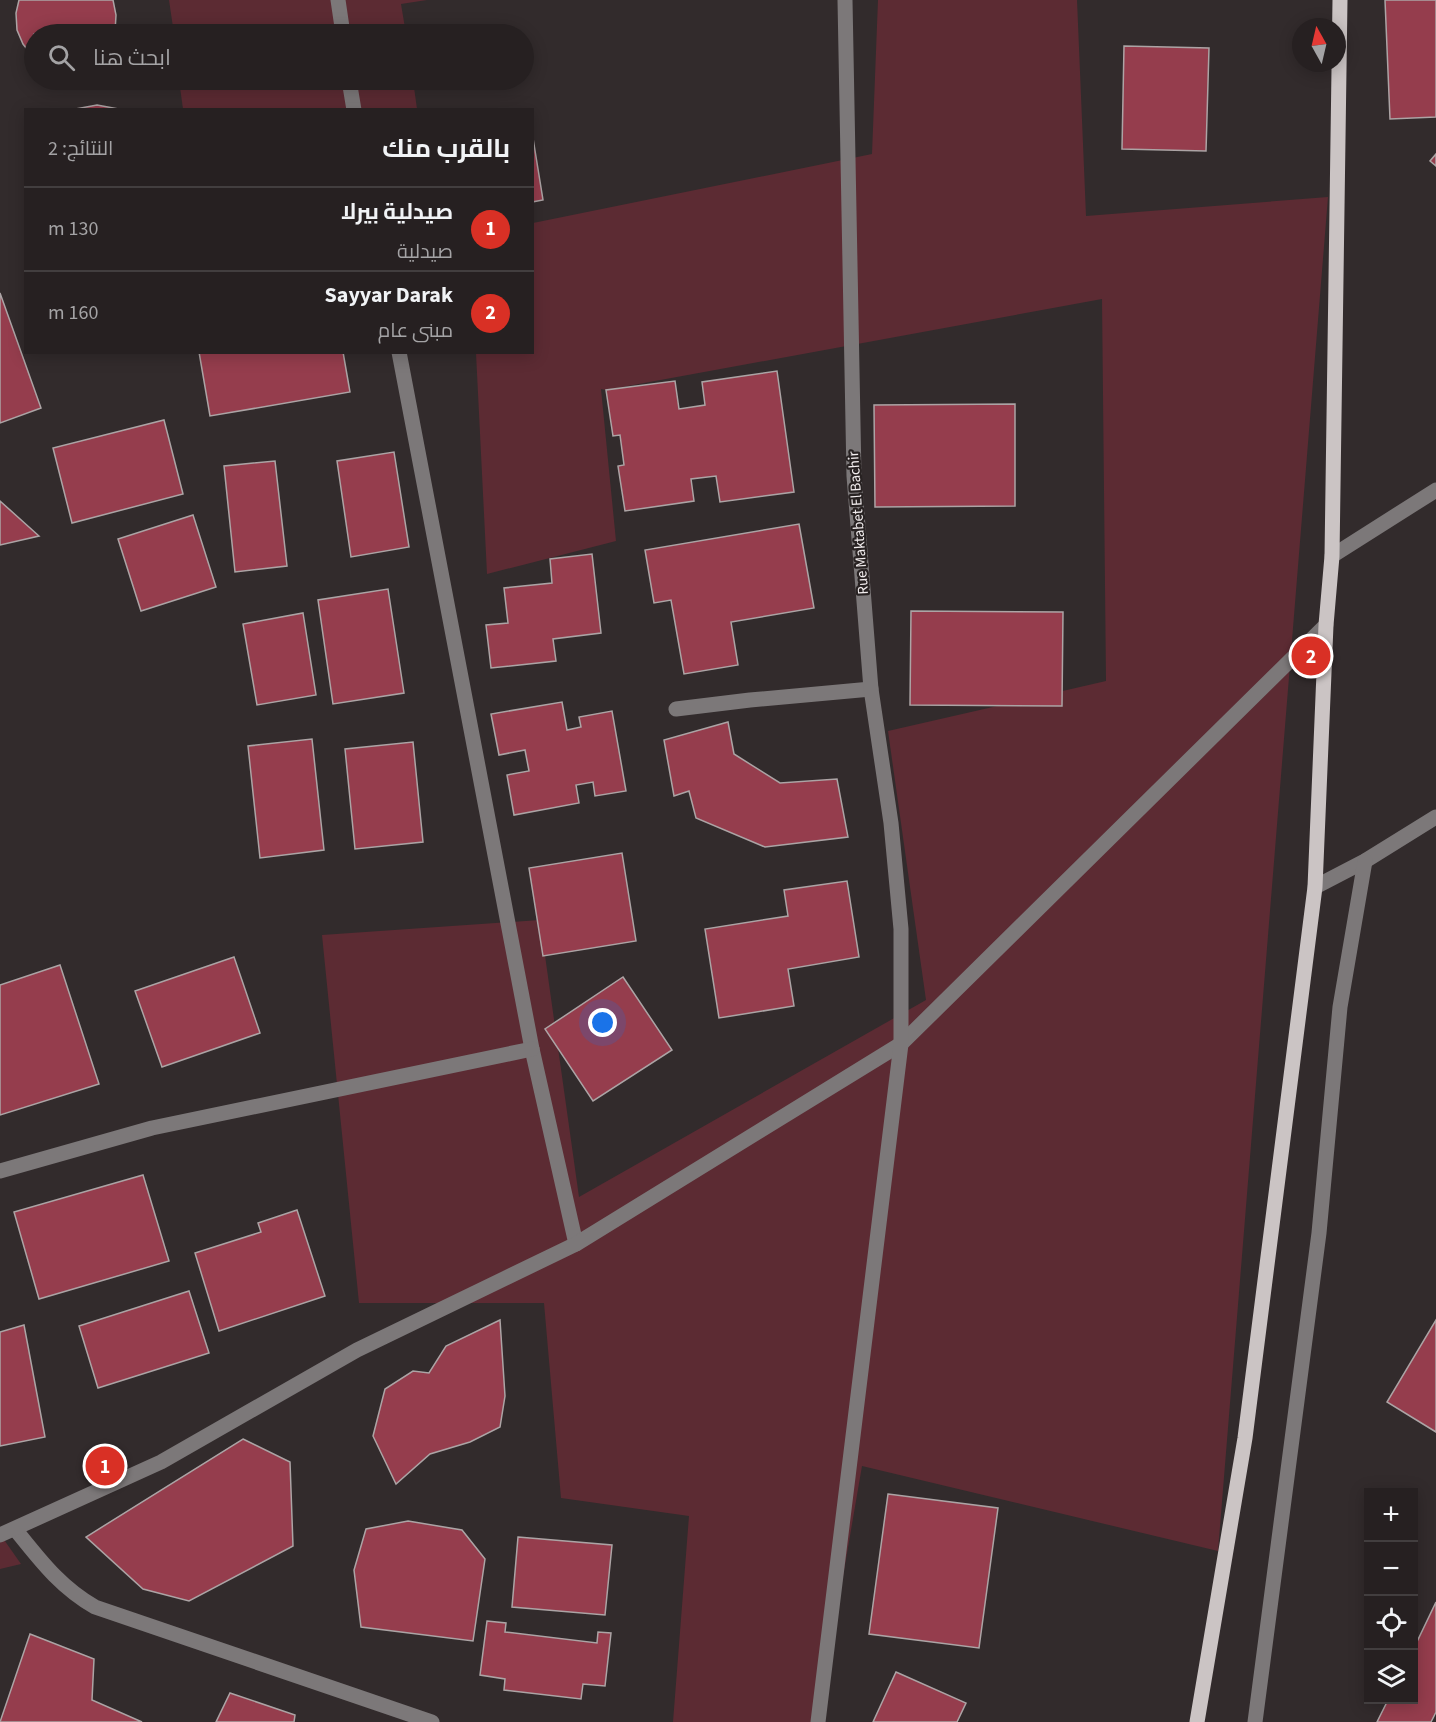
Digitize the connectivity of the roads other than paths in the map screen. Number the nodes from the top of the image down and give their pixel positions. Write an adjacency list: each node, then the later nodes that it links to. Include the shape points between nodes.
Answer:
1 (338, 0): 4 (street)
2 (845, 0): 11 (street, Rue Maktabet El Bachir, via 854,476)
3 (1340, 0): 9 (main road)
4 (342, 24)
5 (351, 90): 6 (street)
6 (354, 108)
7 (399, 354): 17 (street)
8 (1436, 490): 9 (street)
9 (1332, 556): 10 (main road)
10 (1326, 625): 15 (main road); 16 (street)
11 (871, 689): 12 (street); 16 (street, Rue Maktabet El Bachir, via 891,823 901,929)
12 (676, 709)
13 (1436, 817): 14 (street)
14 (1365, 861): 15 (street); 25 (street, via 1340,1007 1319,1233)
15 (1315, 887): 24 (main road, via 1245,1438)
16 (901, 1044): 19 (street); 23 (street, Rue Maktabet El Bachir)
17 (532, 1049): 18 (street, via 152,1128); 19 (street)
18 (0, 1171)
19 (576, 1244): 20 (street, via 357,1350 161,1462)
20 (15, 1529): 21 (street); 22 (street, via 55,1579 95,1607)
21 (0, 1535)
22 (432, 1722)
23 (818, 1722)
24 (1197, 1722)
25 (1255, 1722)

